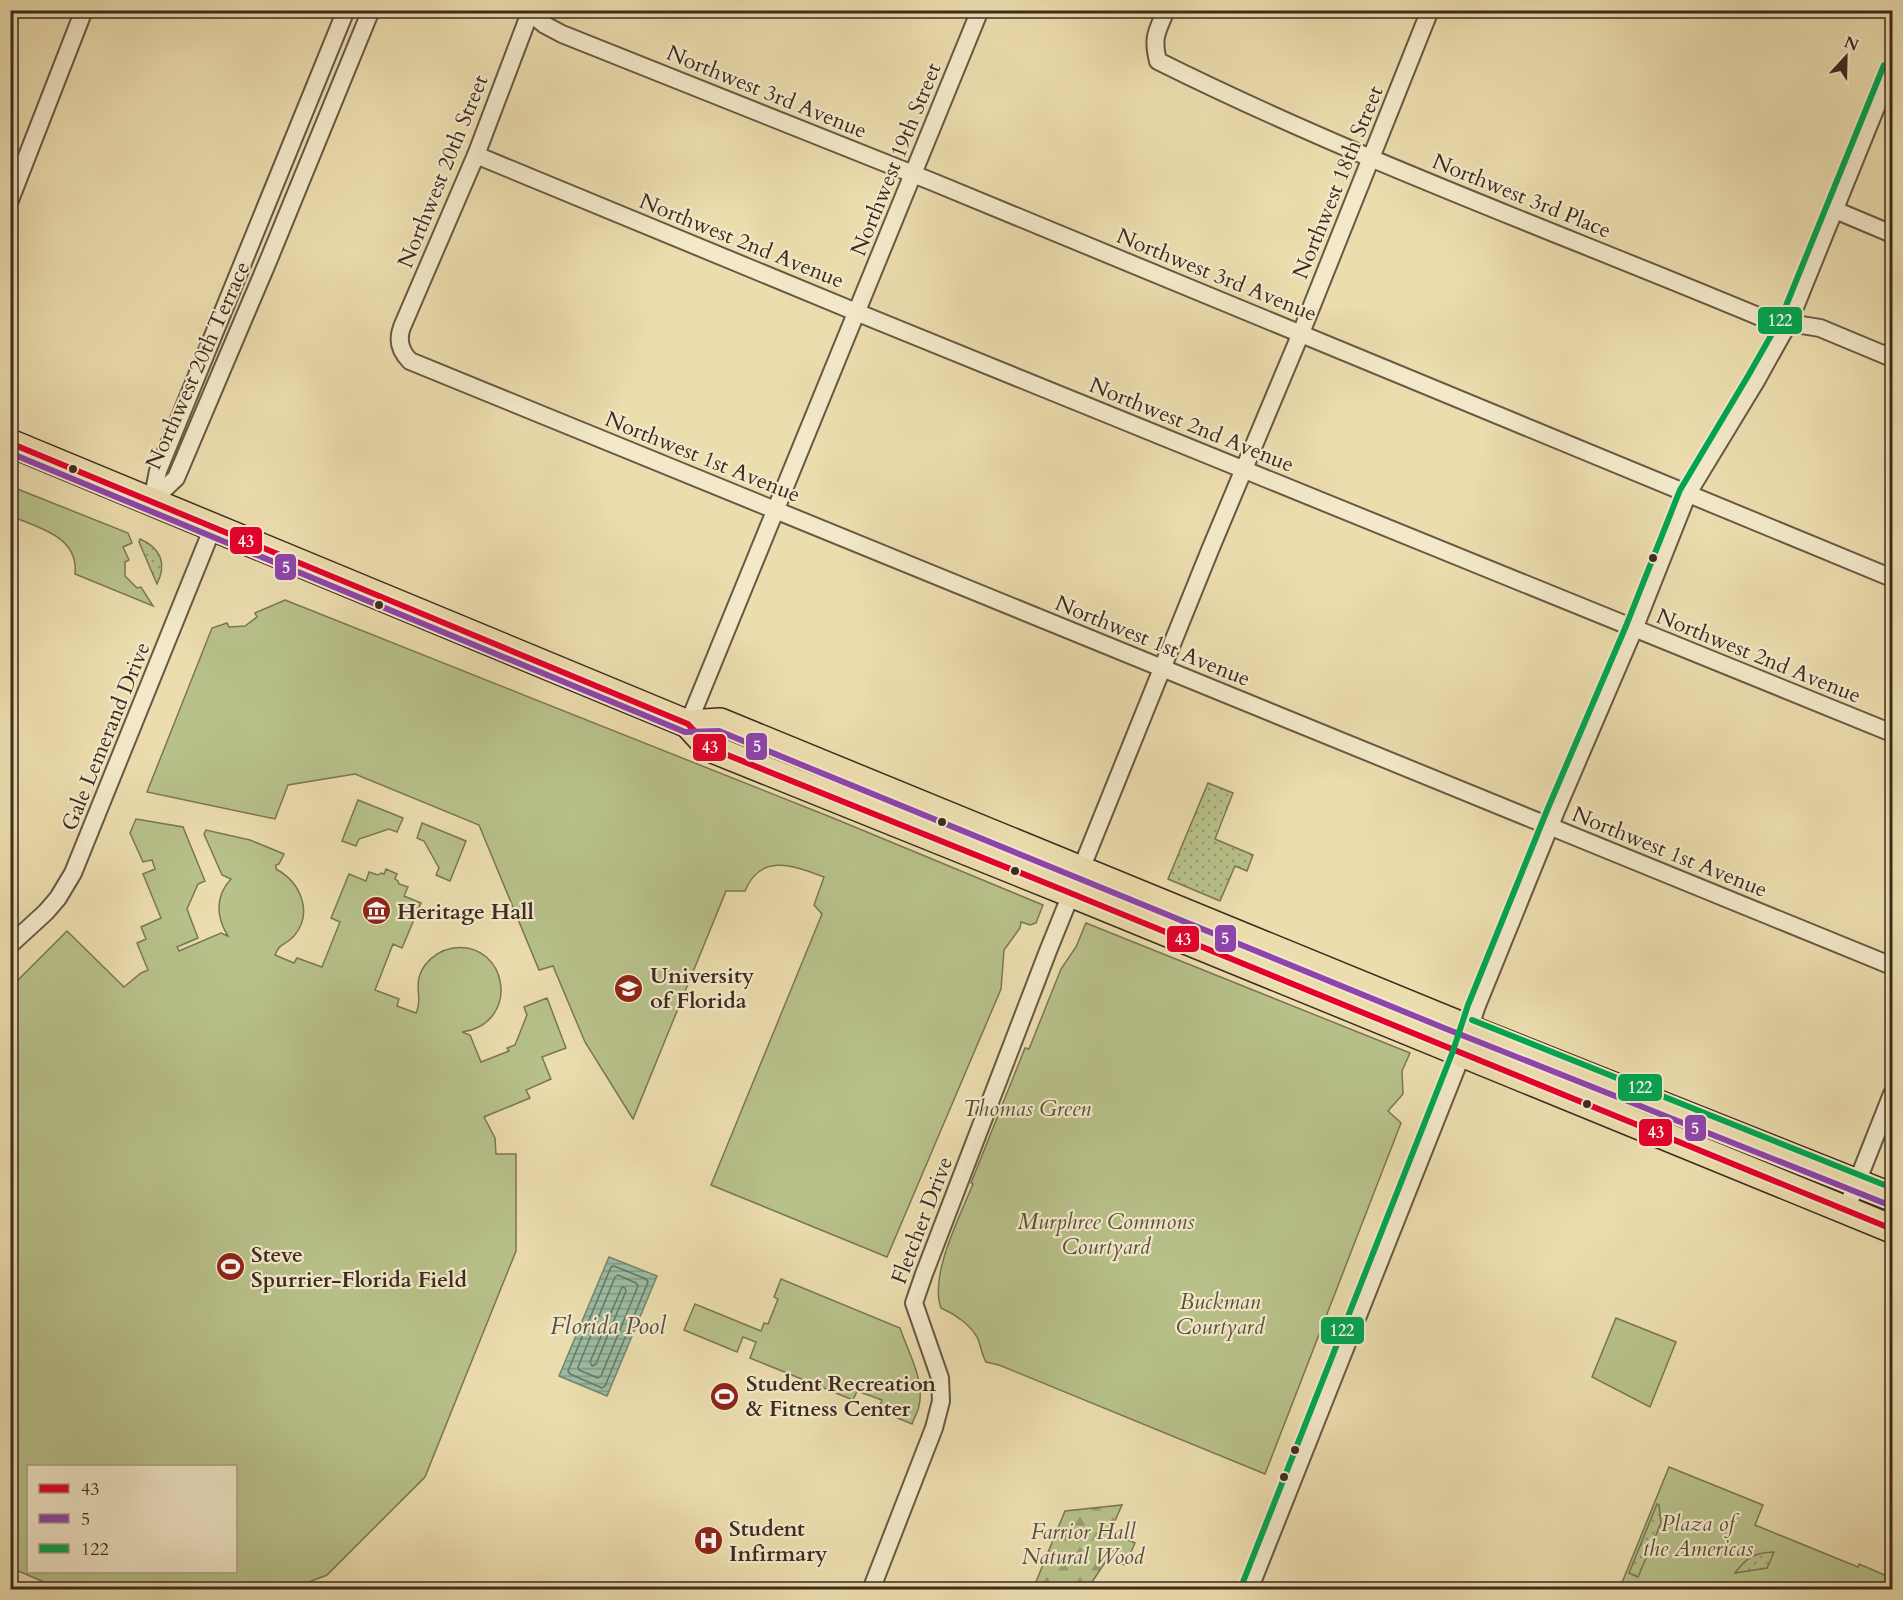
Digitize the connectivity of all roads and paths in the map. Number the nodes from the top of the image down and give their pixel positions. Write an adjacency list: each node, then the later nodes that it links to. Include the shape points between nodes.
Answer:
1 (84, 10): 14 (street)
2 (346, 10): 9 (street, Northwest 20th Terrace)
3 (370, 10): 10 (street, Northwest 20th Terrace)
4 (980, 10): 13 (street, Northwest 19th Street)
5 (1166, 10): 12 (street, Northwest 3rd Place, via 1154,44 1158,61)
6 (1430, 10): 12 (street, Northwest 18th Street)
7 (530, 11): 11 (street, Northwest 20th Street); 13 (street, Northwest 3rd Avenue, via 562,34)
8 (1893, 68): 15 (street)
9 (320, 75): 10 (street); 16 (street, Northwest 20th Terrace)
10 (340, 84): 17 (street, Northwest 20th Terrace)
11 (476, 154): 19 (street, Northwest 2nd Avenue); 22 (street, Northwest 20th Street, via 402,327)
12 (1371, 158): 20 (street, Northwest 3rd Place, via 1765,319); 21 (street, Northwest 18th Street)
13 (913, 174): 19 (street, Northwest 19th Street); 21 (street, Northwest 3rd Avenue)
14 (10, 200)
15 (1835, 210): 18 (street); 20 (street)
16 (264, 211): 17 (street); 27 (street, Northwest 20th Terrace, via 158,471)
17 (286, 219): 27 (street, Northwest 20th Terrace, via 176,478)
18 (1893, 234)
19 (856, 312): 25 (street, Northwest 2nd Avenue); 28 (street, Northwest 19th Street)
20 (1789, 322): 23 (street, Northwest 3rd Place, via 1820,328); 26 (street)
21 (1301, 333): 25 (street, Northwest 18th Street); 26 (street, Northwest 3rd Avenue)
22 (402, 350): 28 (street, Northwest 1st Avenue, via 414,363)
23 (1893, 358)
24 (10, 442): 27 (main road)
25 (1243, 468): 31 (street, Northwest 2nd Avenue); 32 (street, Northwest 18th Street)
26 (1688, 493): 30 (street, Northwest 3rd Avenue); 31 (street)
27 (152, 501): 29 (main road)
28 (777, 510): 32 (street, Northwest 1st Avenue); 33 (street, Northwest 19th Street)
29 (213, 527): 33 (main road); 37 (street, Gale Lemerand Drive, via 73,873 46,912)
30 (1893, 578)
31 (1634, 629): 34 (street, Northwest 2nd Avenue); 35 (street)
32 (1161, 668): 35 (street, Northwest 1st Avenue); 36 (street, Northwest 18th Street)
33 (688, 724): 36 (main road, via 720,722)
34 (1893, 733)
35 (1550, 826): 38 (street, Northwest 1st Avenue); 39 (street)
36 (1077, 882): 39 (main road); 45 (street, Fletcher Drive, via 914,1303 939,1378 941,1401)
37 (10, 945)
38 (1893, 966)
39 (1466, 1041): 41 (main road); 43 (main road); 46 (street)
40 (1893, 1094): 41 (street)
41 (1857, 1183): 42 (main road); 43 (street)
42 (1893, 1197)
43 (1846, 1210): 44 (main road)
44 (1893, 1229)
45 (871, 1590)
46 (1250, 1590)

